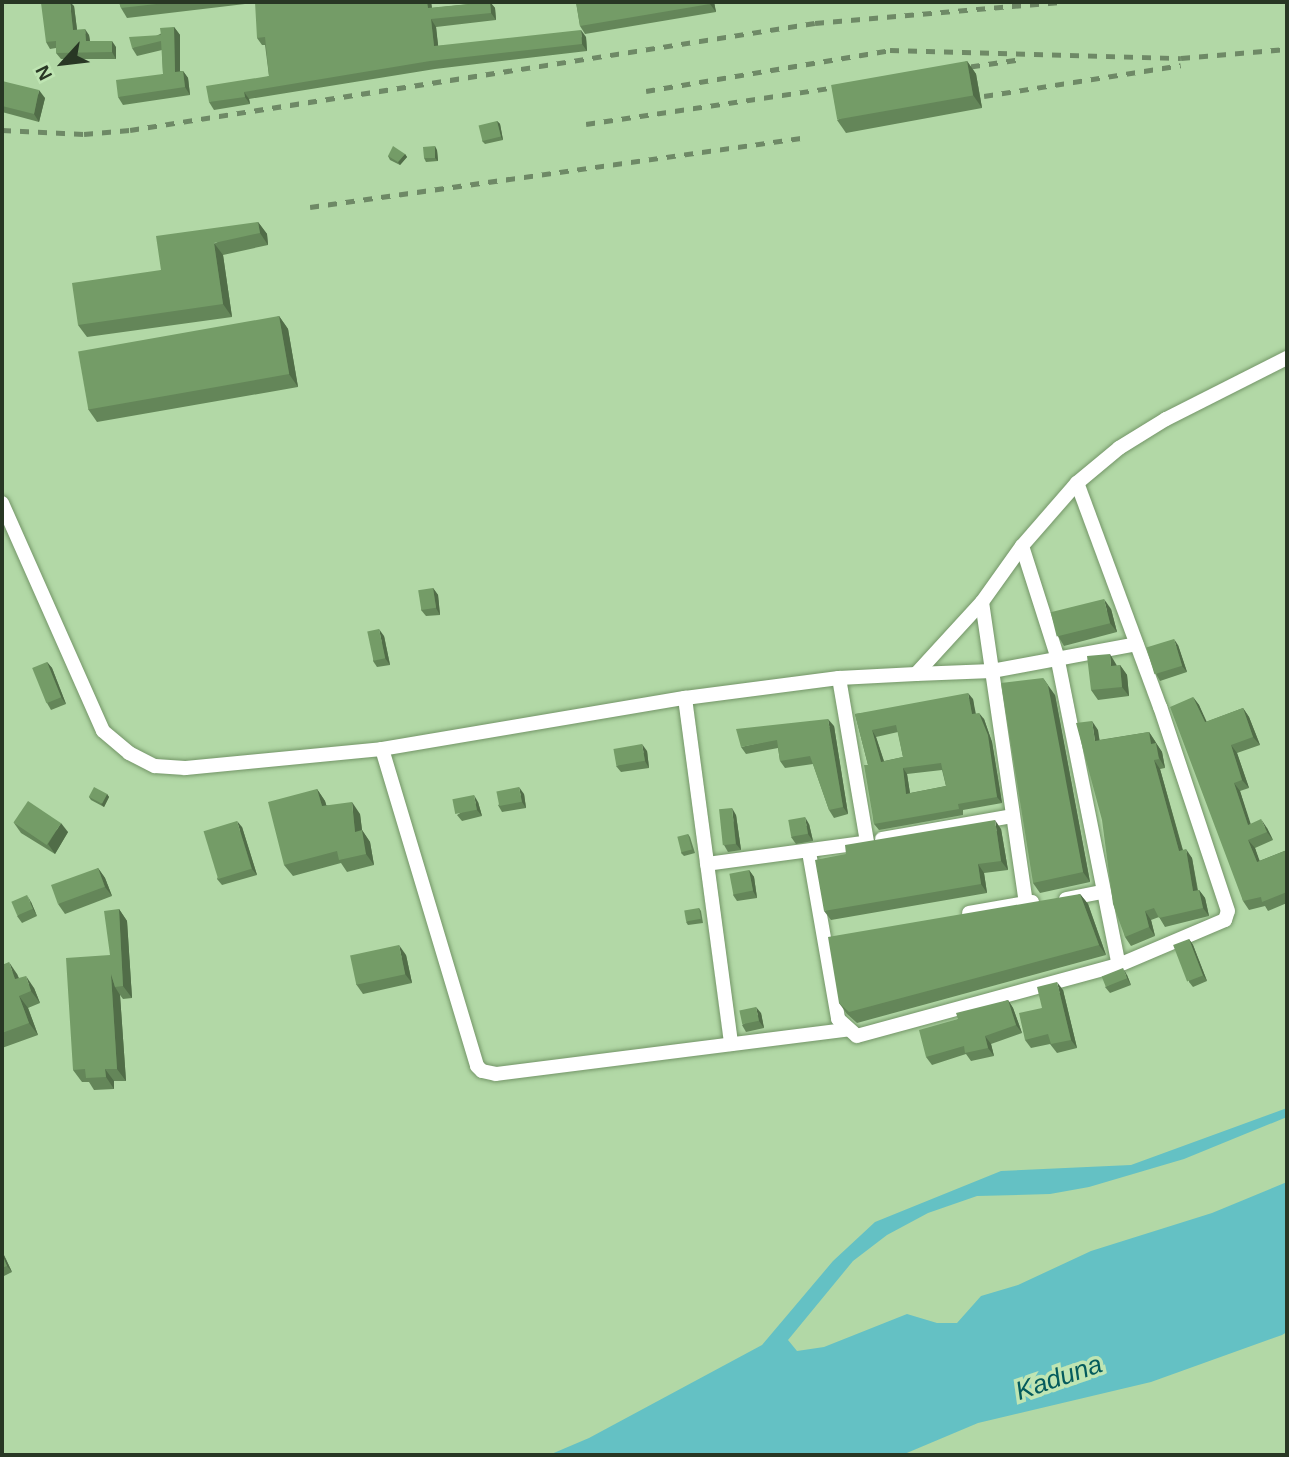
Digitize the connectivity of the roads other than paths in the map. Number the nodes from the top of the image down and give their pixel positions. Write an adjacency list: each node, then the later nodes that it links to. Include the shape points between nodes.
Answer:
1 (1287, 358): 2 (street, via 1166,419 1119,448)
2 (1077, 483): 4 (street); 6 (street)
3 (2, 503): 12 (street, via 103,731 129,752 155,766 185,768)
4 (1022, 546): 5 (street); 7 (street)
5 (982, 602): 8 (street); 9 (street)
6 (1137, 645): 7 (street); 20 (street, via 1228,911 1214,928)
7 (1057, 656): 8 (street); 17 (street)
8 (992, 671): 9 (street); 13 (street)
9 (916, 674): 10 (street)
10 (839, 678): 11 (street); 14 (street)
11 (685, 698): 12 (street); 16 (street)
12 (382, 748): 22 (street, via 482,1071 496,1074)
13 (1012, 816): 14 (street); 18 (street)
14 (867, 842): 15 (street)
15 (809, 852): 16 (street); 21 (street, via 831,939 838,1019)
16 (707, 864): 22 (street)
17 (1102, 892): 18 (street); 20 (street)
18 (1026, 902): 19 (street)
19 (959, 915)
20 (1119, 965): 21 (street, via 857,1036)
21 (846, 1030): 22 (street)
22 (732, 1044)

